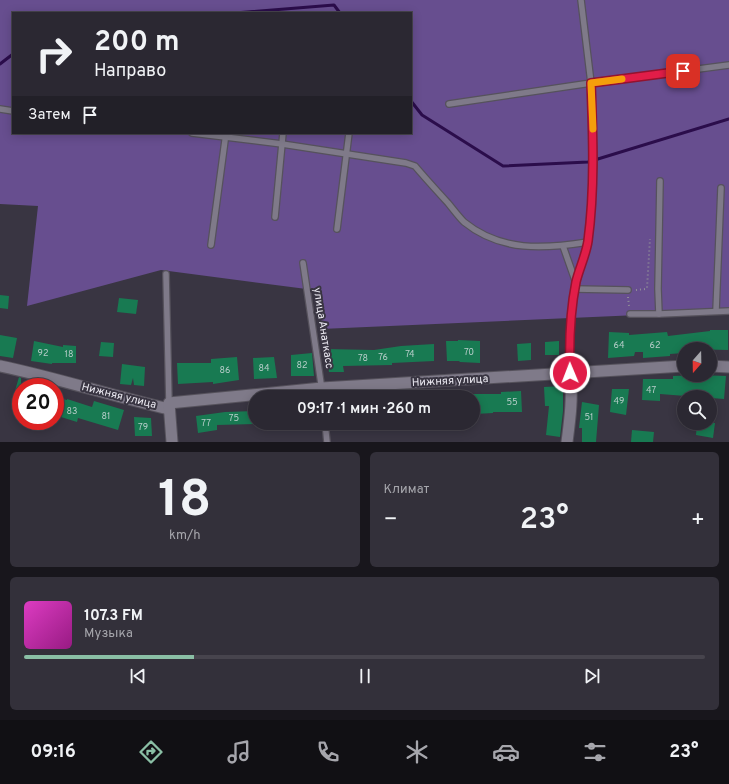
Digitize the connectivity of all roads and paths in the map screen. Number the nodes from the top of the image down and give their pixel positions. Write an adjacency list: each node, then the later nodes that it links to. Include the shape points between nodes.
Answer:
1 (581, 0): 3 (lane)
2 (729, 65): 3 (lane)
3 (591, 83): 4 (lane); 18 (lane, via 594,166)
4 (449, 104)
5 (0, 109): 6 (lane)
6 (12, 111)
7 (209, 134): 10 (lane)
8 (283, 134): 11 (lane)
9 (349, 134): 12 (lane)
10 (226, 135): 11 (lane); 19 (lane)
11 (282, 144): 12 (lane); 15 (lane)
12 (347, 154): 16 (lane); 20 (lane, via 415,166 464,221 496,240 525,247)
13 (660, 181): 28 (lane)
14 (721, 188): 25 (lane)
15 (275, 217)
16 (338, 229)
17 (650, 234): 24 (path, via 647,288)
18 (588, 242): 20 (lane); 23 (lane)
19 (211, 245)
20 (563, 246): 23 (lane)
21 (303, 263): 34 (lane, улица Анаткасс)
22 (166, 274): 37 (lane)
23 (576, 286): 24 (lane); 33 (lane, via 571,324)
24 (628, 290): 27 (path)
25 (716, 311): 26 (lane); 28 (lane)
26 (729, 311)
27 (630, 314): 28 (lane)
28 (659, 314)
29 (0, 366): 37 (street, Нижняя улица, via 124,398)
30 (677, 366): 33 (street, Нижняя улица)
31 (717, 366): 32 (street)
32 (729, 367)
33 (570, 373): 35 (street, Нижняя улица); 41 (street, via 572,409)
34 (323, 390)
35 (360, 390)
36 (248, 399): 37 (street, Нижняя улица)
37 (169, 406): 39 (street)
38 (326, 430): 40 (lane)
39 (172, 442)
40 (327, 442)
41 (567, 442)

